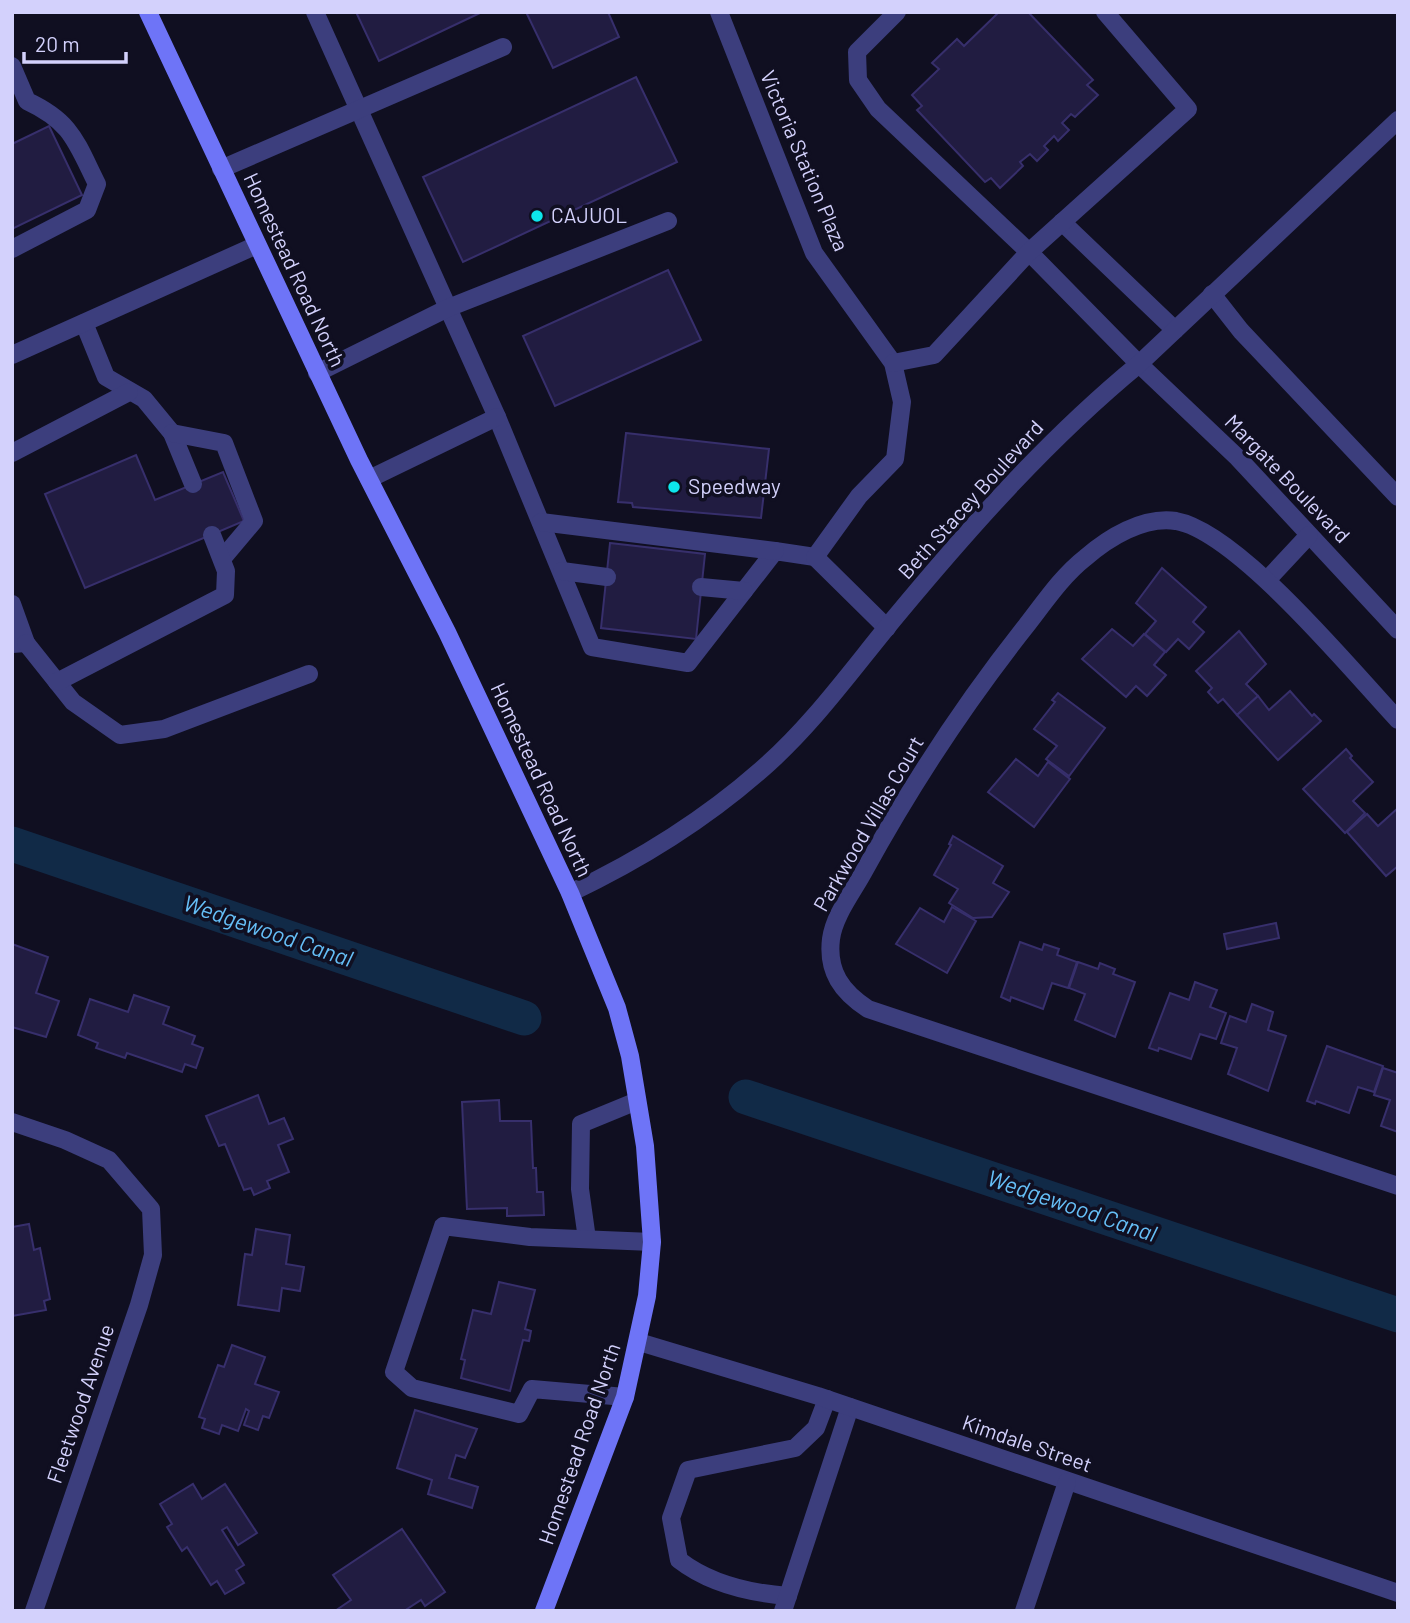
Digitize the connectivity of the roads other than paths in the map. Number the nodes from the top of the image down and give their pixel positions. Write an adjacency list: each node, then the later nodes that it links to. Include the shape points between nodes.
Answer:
1 (148, 12): 11 (main road, Homestead Road North)
2 (315, 12): 9 (street)
3 (719, 12): 22 (street, Victoria Station Plaza, via 814,253)
4 (897, 12): 16 (street, Margate Boulevard, via 857,52 858,80 878,109)
5 (1105, 12): 13 (street, via 1188,110)
6 (503, 47): 9 (street)
7 (12, 66): 8 (street)
8 (20, 105): 15 (street, via 52,112 70,130 97,184 87,210)
9 (359, 109): 11 (street); 18 (street)
10 (1398, 120): 17 (street, Beth Stacey Boulevard)
11 (221, 169): 14 (main road, Homestead Road North)
12 (668, 220): 18 (street)
13 (1062, 222): 16 (street); 20 (street)
14 (257, 245): 19 (street); 24 (main road, Homestead Road North)
15 (12, 249)
16 (1029, 252): 22 (street, via 934,355); 23 (street, Margate Boulevard)
17 (1212, 294): 20 (street, Beth Stacey Boulevard); 31 (street, via 1241,331)
18 (448, 308): 24 (street); 26 (street)
19 (84, 323): 21 (street); 25 (street, via 106,377)
20 (1175, 330): 23 (street, Beth Stacey Boulevard)
21 (12, 355)
22 (893, 363): 36 (street, Victoria Station Plaza, via 902,401 895,459 859,496)
23 (1139, 364): 34 (street, Margate Boulevard, via 1238,458); 44 (street, Beth Stacey Boulevard, via 1096,400 991,506)
24 (317, 373): 29 (main road, Homestead Road North)
25 (129, 392): 27 (street, via 144,400); 28 (street)
26 (497, 417): 29 (street); 32 (street)
27 (172, 433): 30 (street); 37 (street, via 224,443 254,521)
28 (12, 453)
29 (369, 479): 50 (main road, Homestead Road North, via 447,632)
30 (193, 484)
31 (1398, 497)
32 (541, 523): 35 (street); 38 (street)
33 (212, 535): 37 (street)
34 (1309, 535): 40 (street); 45 (street, Margate Boulevard)
35 (775, 551): 36 (street); 42 (street)
36 (815, 557): 44 (street)
37 (222, 559): 48 (street, via 225,595)
38 (562, 571): 39 (street); 42 (street, via 592,647 688,663)
39 (607, 577)
40 (1267, 580): 49 (street, Parkwood Villas Court); 53 (street, Parkwood Villas Court, via 1196,527 1173,521 1128,528 1084,558 994,666 881,841 832,932 832,965 844,992 868,1009)
41 (701, 587): 42 (street)
42 (744, 591)
43 (12, 604): 46 (street)
44 (887, 628): 50 (street, Beth Stacey Boulevard, via 802,730 761,770 629,866)
45 (1398, 630)
46 (19, 643): 48 (street)
47 (309, 674): 48 (street, via 164,729 120,735 73,702)
48 (57, 682)
49 (1398, 720)
50 (570, 894): 51 (main road, Homestead Road North, via 617,1008)
51 (637, 1101): 54 (street, via 582,1124 580,1189); 55 (main road, Homestead Road North)
52 (12, 1122): 63 (street, Fleetwood Avenue, via 108,1160 150,1209 153,1255)
53 (1398, 1186)
54 (587, 1239): 55 (street); 57 (street, via 443,1226 394,1372 412,1388 519,1414 532,1389)
55 (652, 1242): 56 (main road, Homestead Road North)
56 (639, 1342): 57 (main road, Homestead Road North); 58 (street, Kimdale Street)
57 (625, 1397): 64 (main road, Homestead Road North)
58 (827, 1399): 59 (street, Kimdale Street); 62 (street, via 816,1428 795,1448 688,1470 671,1518 679,1560 700,1576)
59 (850, 1407): 60 (street, Kimdale Street); 62 (street)
60 (1067, 1482): 61 (street, Kimdale Street); 65 (street)
61 (1398, 1593)
62 (785, 1603)
63 (36, 1610)
64 (544, 1611)
65 (1024, 1611)

